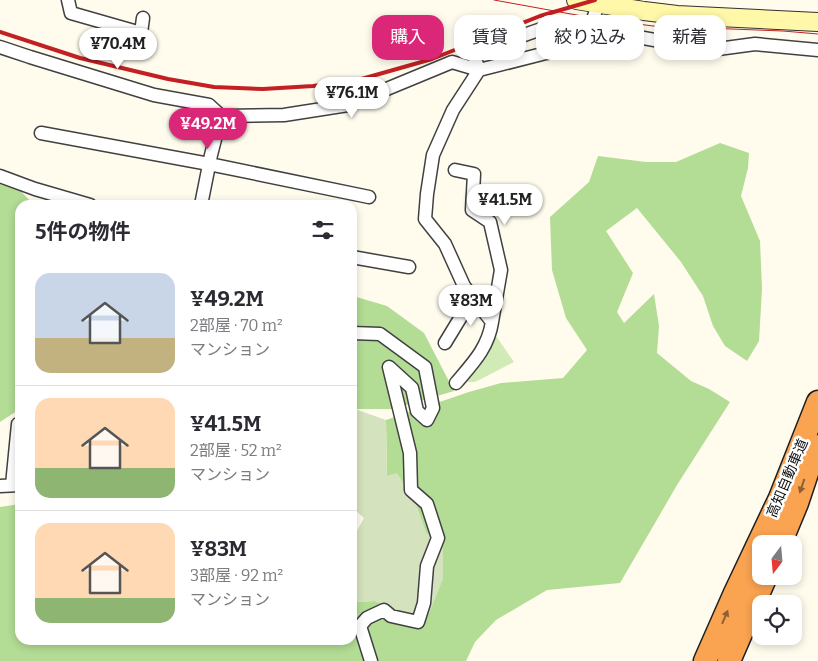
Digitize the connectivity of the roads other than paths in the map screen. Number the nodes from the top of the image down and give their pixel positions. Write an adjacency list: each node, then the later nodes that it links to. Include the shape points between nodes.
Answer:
1 (68, 0): 4 (street, via 71,13 141,33)
2 (576, 0): 3 (main road)
3 (598, 4): 5 (main road, via 677,15); 8 (street, via 581,47)
4 (143, 18)
5 (818, 22)
6 (0, 47): 9 (street, via 154,95 209,105)
7 (818, 50): 8 (street, bridge, via 755,44 718,49 600,30 547,27 473,53)
8 (479, 70): 9 (street, via 452,62 348,106 284,115); 19 (street, via 453,110 433,155 425,219 445,244)
9 (220, 116): 11 (street)
10 (41, 133): 11 (street)
11 (209, 164): 14 (street); 16 (street)
12 (455, 170): 20 (street, via 474,174 472,210 490,222 501,270)
13 (0, 176): 15 (street)
14 (369, 197)
15 (74, 200)
16 (202, 200)
17 (357, 258): 18 (street)
18 (409, 267)
19 (472, 297): 20 (street); 22 (street)
20 (492, 322): 23 (street, via 486,344)
21 (357, 333): 31 (street, via 380,334 425,367 433,408 427,420 417,410 412,388 389,367 410,453 412,490 427,504 438,538 427,566 424,603 418,622 391,616 384,610 367,618 360,626)
22 (445, 344)
23 (456, 383)
24 (818, 402): 32 (highway, 高知自動車道, one-way to 24, via 780,498)
25 (818, 440): 28 (highway, 高知自動車道, one-way to 28)
26 (15, 450): 27 (street)
27 (11, 485)
28 (784, 535)
29 (762, 585): 30 (highway)
30 (732, 656)
31 (371, 661)
32 (705, 661)

